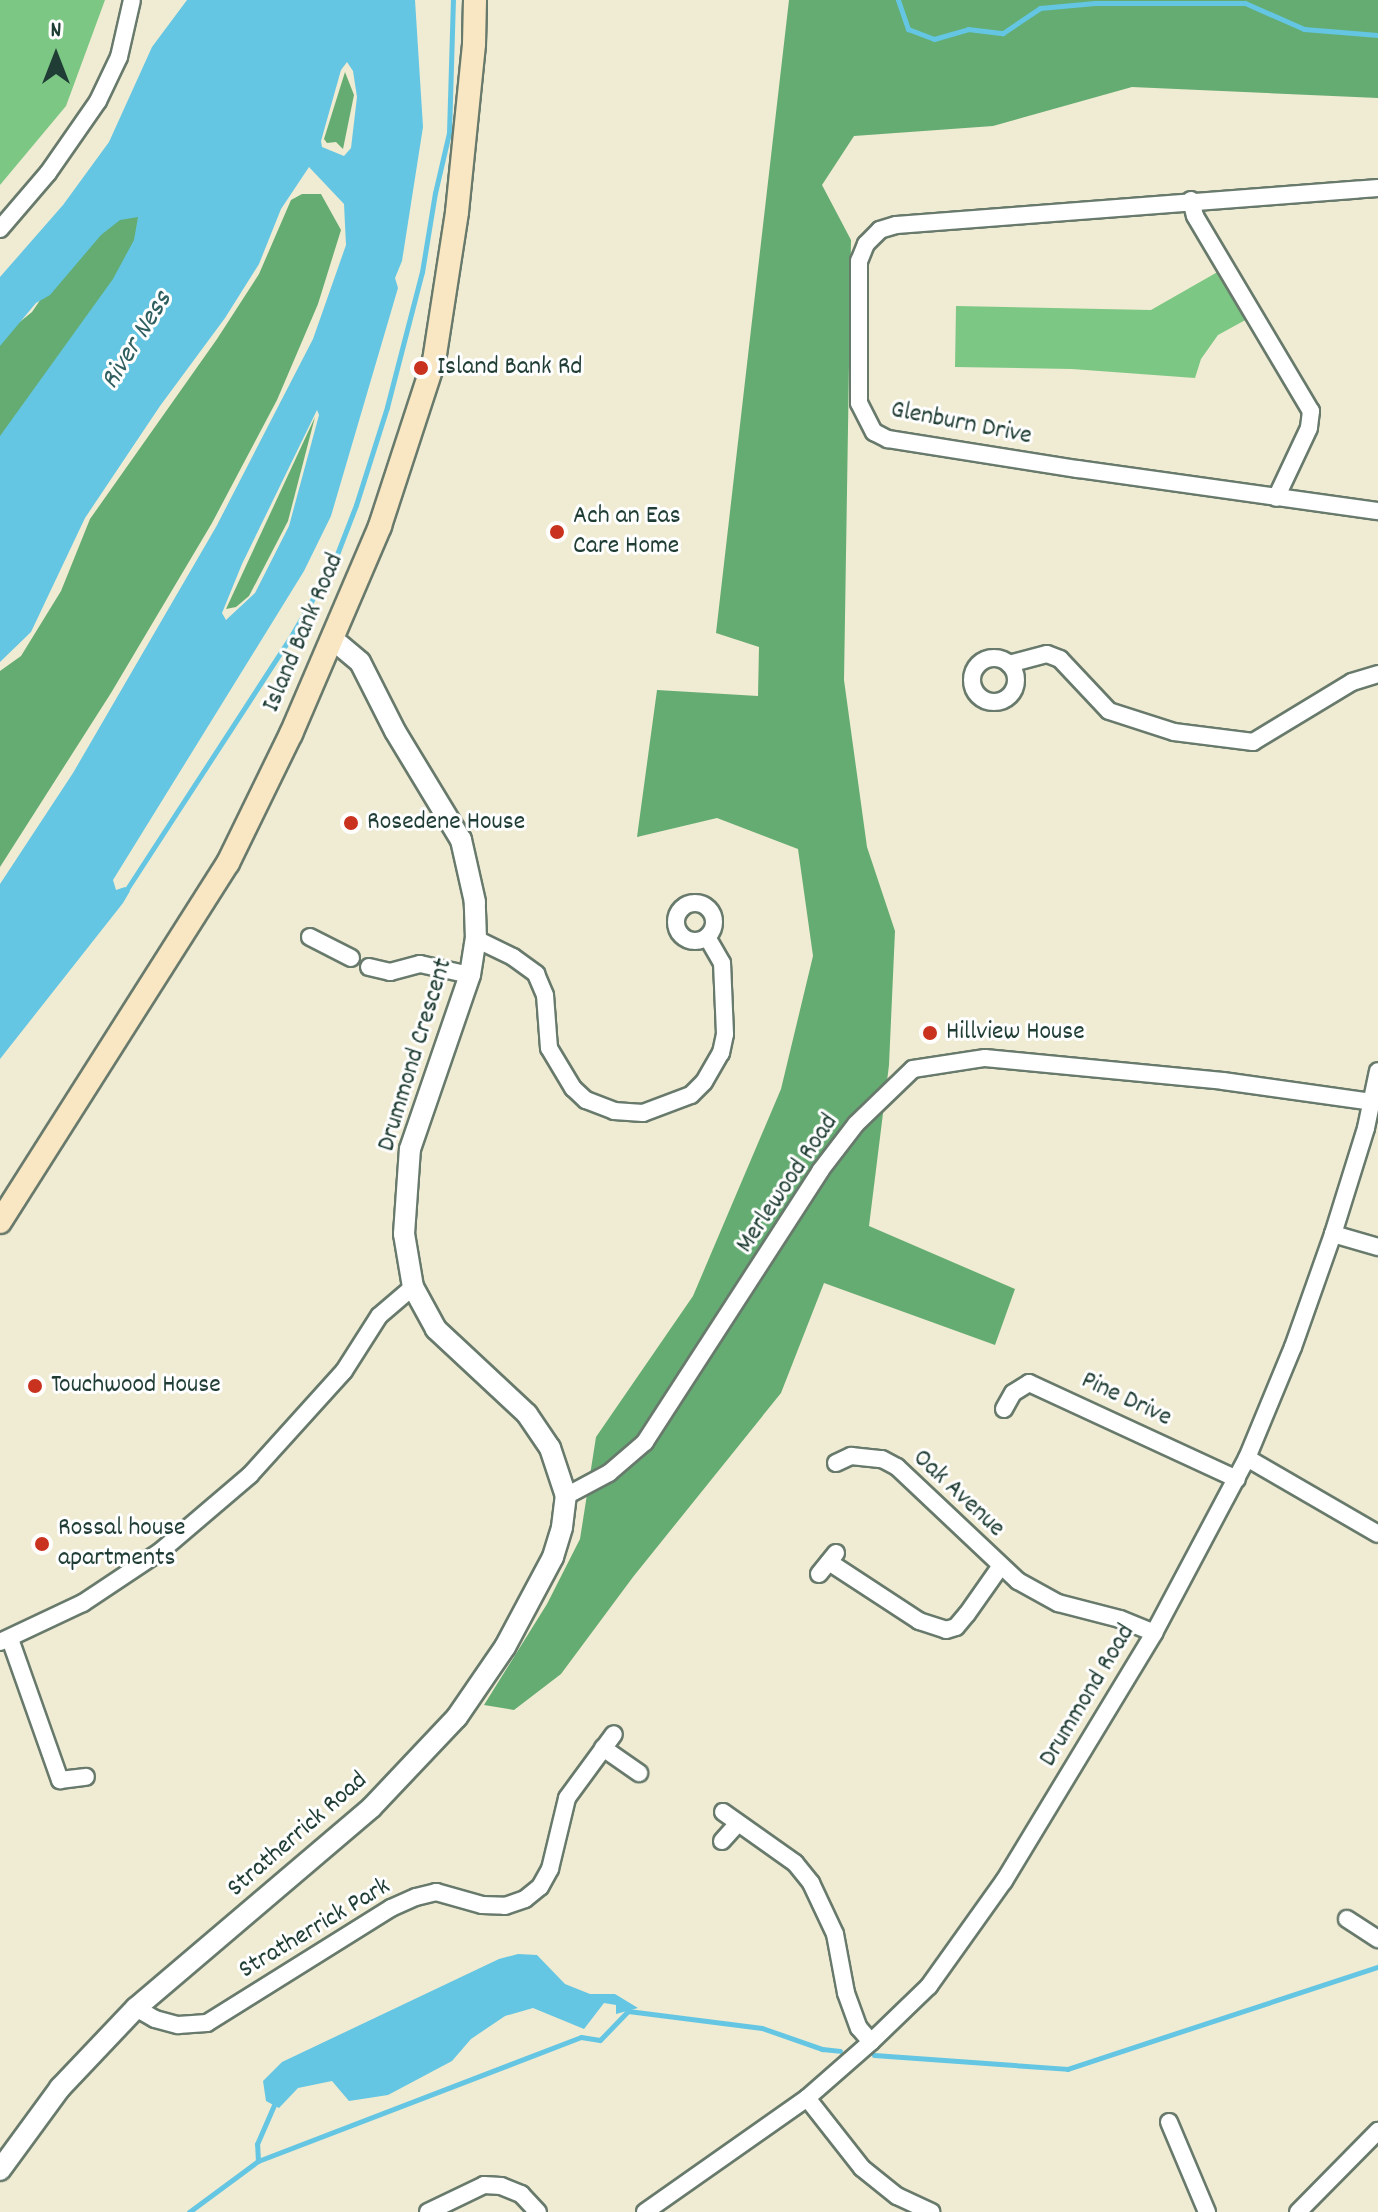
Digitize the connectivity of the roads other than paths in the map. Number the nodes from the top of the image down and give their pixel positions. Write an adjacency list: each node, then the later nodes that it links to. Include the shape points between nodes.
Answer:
1 (132, 0): 5 (street, via 119,57 98,101 48,173)
2 (475, 0): 8 (main road, Island Bank Road, via 457,212 434,361 380,526)
3 (1378, 188): 4 (street, Glenburn Drive)
4 (1191, 200): 6 (street, via 1195,216 1311,411 1309,428); 6 (street, Glenburn Drive, via 880,230 859,261 859,403 874,432 888,439)
5 (0, 229)
6 (1276, 498): 7 (street, Glenburn Drive)
7 (1378, 511)
8 (333, 639): 13 (street, Drummond Crescent, via 360,662 461,840 475,902); 19 (main road, Island Bank Road, via 228,863)
9 (1009, 664): 10 (street, via 1047,654 1060,659 1109,711 1174,732 1253,742 1352,682)
10 (1378, 674)
11 (310, 937): 14 (street)
12 (707, 937): 13 (street, via 722,963 721,1053 691,1095 643,1113 614,1111 586,1100 573,1088 549,1048 545,995 536,974)
13 (476, 939): 16 (street, Drummond Crescent)
14 (351, 958)
15 (369, 967): 16 (street, via 390,972 420,964)
16 (470, 975): 22 (street, Drummond Crescent, via 410,1149 404,1234)
17 (1378, 1071): 18 (street, Drummond Road)
18 (1372, 1102): 20 (street, Drummond Road); 27 (street, Merlewood Road, via 1223,1081 985,1058 913,1069 856,1124 820,1171 645,1442 609,1473)
19 (0, 1222)
20 (1333, 1234): 21 (street); 24 (street, Drummond Road)
21 (1378, 1247)
22 (413, 1287): 27 (street, Drummond Crescent, via 436,1329 527,1414 550,1448); 32 (street, via 385,1309 344,1371 250,1475 161,1551 83,1603)
23 (1004, 1409): 26 (street, Pine Drive, via 1013,1393 1029,1383)
24 (1247, 1458): 26 (street, Drummond Road); 28 (street)
25 (836, 1463): 30 (street, Oak Avenue, via 866,1454 897,1467)
26 (1237, 1479): 31 (street, Drummond Road)
27 (566, 1496): 42 (street, Stratherrick Road, via 553,1557 505,1647 457,1717 371,1808)
28 (1378, 1534)
29 (828, 1563): 30 (street, Oak Avenue, via 919,1621 946,1630 956,1627)
30 (1000, 1567): 31 (street, Oak Avenue, via 1058,1603)
31 (1154, 1633): 43 (street, Drummond Road, via 967,1936 929,1986)
32 (5, 1640): 36 (street, via 60,1780)
33 (614, 1734): 34 (street, Stratherrick Park)
34 (603, 1748): 35 (street); 42 (street, Stratherrick Park, via 567,1798 550,1869 525,1899 505,1906 436,1892 416,1897 207,2023 178,2025)
35 (639, 1773)
36 (86, 1777)
37 (723, 1812): 38 (street)
38 (738, 1823): 39 (street); 43 (street, via 795,1863 811,1883 835,1934 859,2028)
39 (722, 1841)
40 (1347, 1919): 41 (street)
41 (1378, 1939)
42 (136, 2008): 47 (street, Stratherrick Road, via 60,2088)
43 (871, 2042): 44 (street, Drummond Road)
44 (807, 2098): 51 (street, Drummond Road); 52 (street, via 862,2168 897,2196)
45 (1169, 2122): 53 (street)
46 (1378, 2131): 48 (street)
47 (0, 2170)
48 (1307, 2209)
49 (428, 2212): 50 (street, via 484,2185 521,2194)
50 (538, 2212)
51 (645, 2212)
52 (932, 2212)
53 (1207, 2212)

